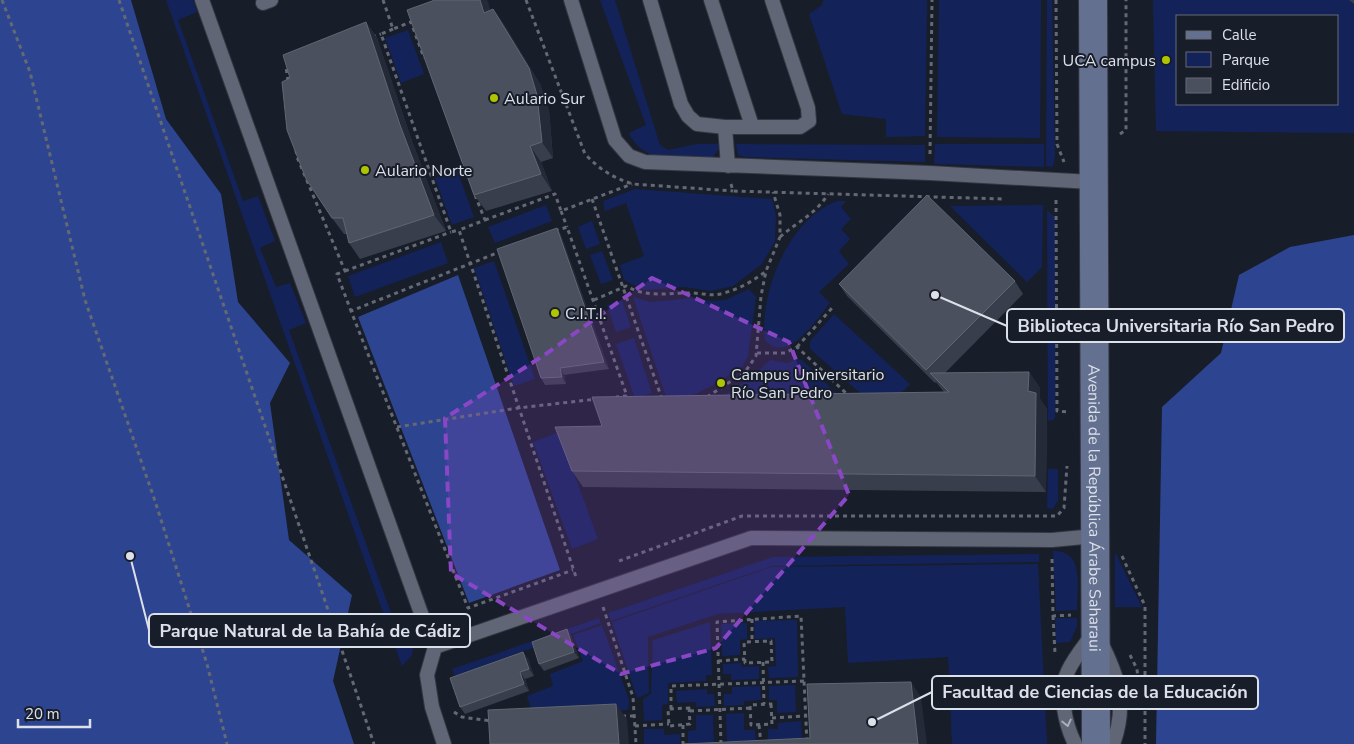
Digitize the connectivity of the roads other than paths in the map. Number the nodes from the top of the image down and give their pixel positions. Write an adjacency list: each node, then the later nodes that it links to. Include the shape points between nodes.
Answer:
1 (202, 0): 13 (lane)
2 (571, 0): 9 (lane, via 615,140 630,156 645,162)
3 (650, 0): 8 (lane, via 681,104 688,116 697,124)
4 (711, 0): 7 (lane)
5 (772, 0): 7 (lane, via 808,108 809,121 800,127)
6 (1092, 0): 10 (street, Avenida de la República Árabe Saharaui)
7 (752, 126): 8 (lane)
8 (725, 127): 9 (lane)
9 (728, 166): 10 (lane)
10 (1092, 182): 11 (street, Avenida de la República Árabe Saharaui)
11 (1106, 542): 12 (street, Avenida de la República Árabe Saharaui); 13 (lane, via 751,538)
12 (1096, 632): 15 (lane, one-way to 15, via 1067,673 1065,713); 16 (street, Avenida de la República Árabe Saharaui); 17 (lane, via 1119,684 1119,728)
13 (435, 647): 14 (lane, via 427,675 432,707)
14 (444, 744)
15 (1074, 744)
16 (1096, 744)
17 (1113, 744)

